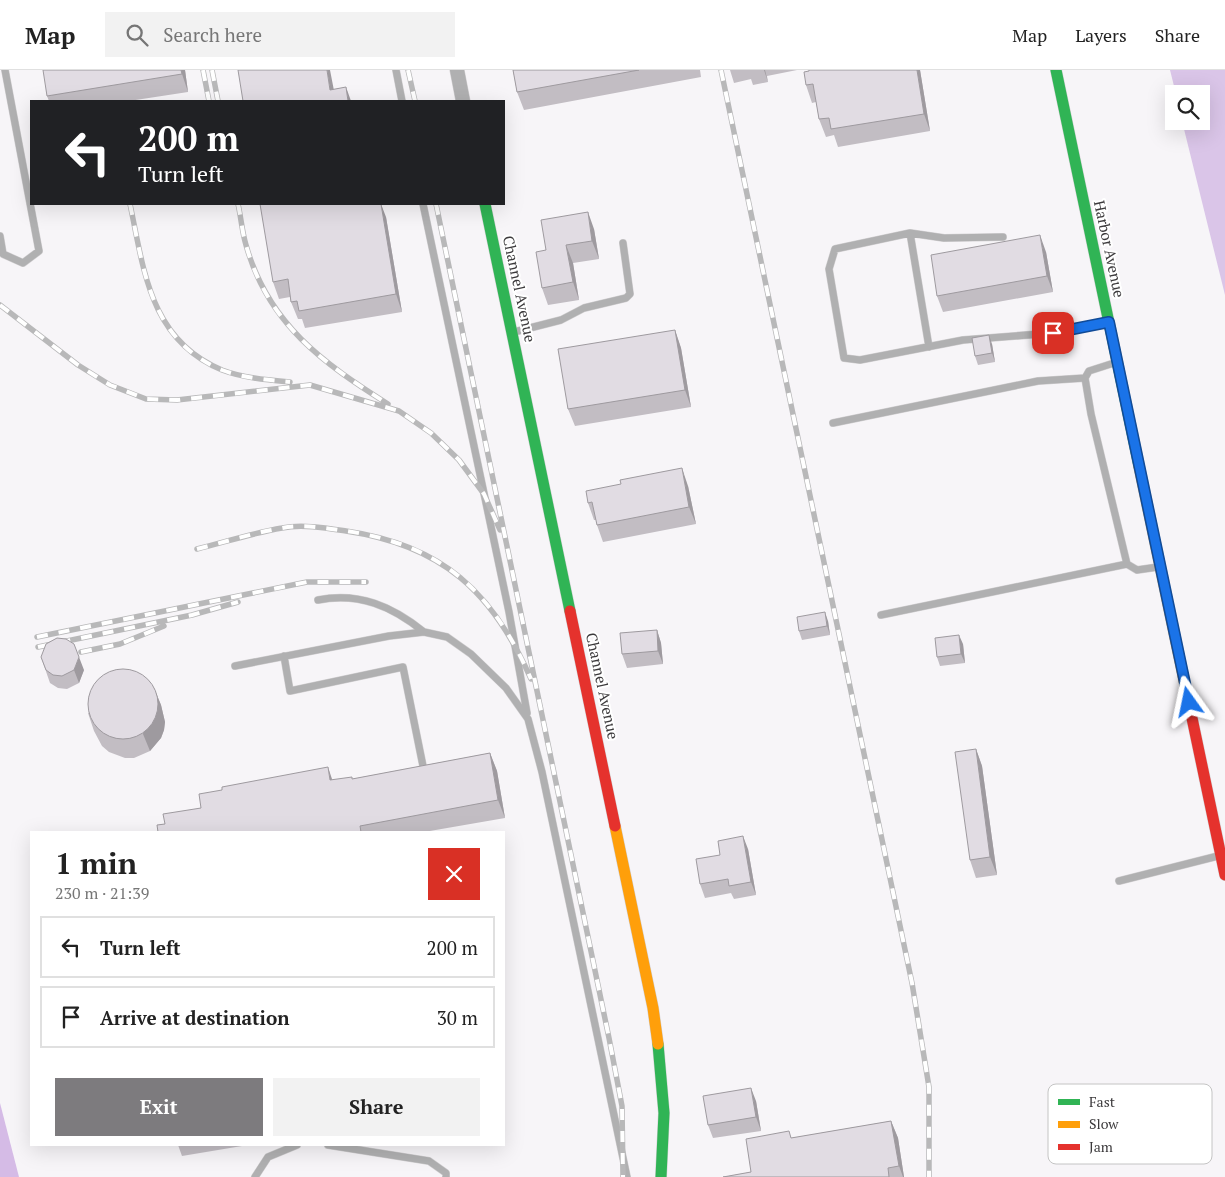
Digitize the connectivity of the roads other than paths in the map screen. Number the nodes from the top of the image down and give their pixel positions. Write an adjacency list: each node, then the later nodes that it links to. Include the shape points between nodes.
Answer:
1 (4, 70): 7 (lane)
2 (396, 70): 5 (lane)
3 (457, 70): 6 (street)
4 (1056, 70): 15 (street, Harbor Avenue)
5 (402, 100)
6 (463, 100)
7 (30, 204)
8 (30, 205): 12 (lane, via 39,251 23,263 3,254)
9 (423, 205): 28 (lane, via 509,612)
10 (485, 205): 16 (street, Channel Avenue)
11 (910, 233): 13 (lane, via 944,238); 17 (lane); 17 (lane, via 835,249 829,269 844,358 860,360)
12 (0, 236)
13 (1003, 237)
14 (622, 243): 16 (lane, via 630,294 626,298 584,308 561,320)
15 (1109, 322): 17 (lane, via 1053,333 963,340); 18 (street, Harbor Avenue)
16 (512, 332): 38 (street, Channel Avenue, via 653,1008 665,1083)
17 (929, 347)
18 (1117, 362): 19 (lane, via 1089,371); 22 (street, Harbor Avenue)
19 (1085, 378): 20 (lane, via 1038,381); 21 (lane)
20 (833, 423)
21 (1127, 564): 22 (lane, via 1137,570); 24 (lane)
22 (1160, 567): 30 (street, Harbor Avenue)
23 (318, 600): 25 (lane, via 339,596 374,602 405,617)
24 (882, 614)
25 (424, 632): 26 (lane); 28 (lane, via 447,637 471,654 506,688)
26 (284, 656): 27 (lane); 29 (lane, via 290,691 403,667)
27 (235, 666)
28 (528, 718): 37 (lane)
29 (423, 766)
30 (1221, 855): 31 (street, Harbor Avenue); 32 (lane)
31 (1225, 875)
32 (1119, 881)
33 (295, 1146): 35 (lane, via 268,1158)
34 (334, 1146): 36 (lane, via 429,1161 446,1173)
35 (255, 1177)
36 (446, 1177)
37 (627, 1177)
38 (661, 1177)

